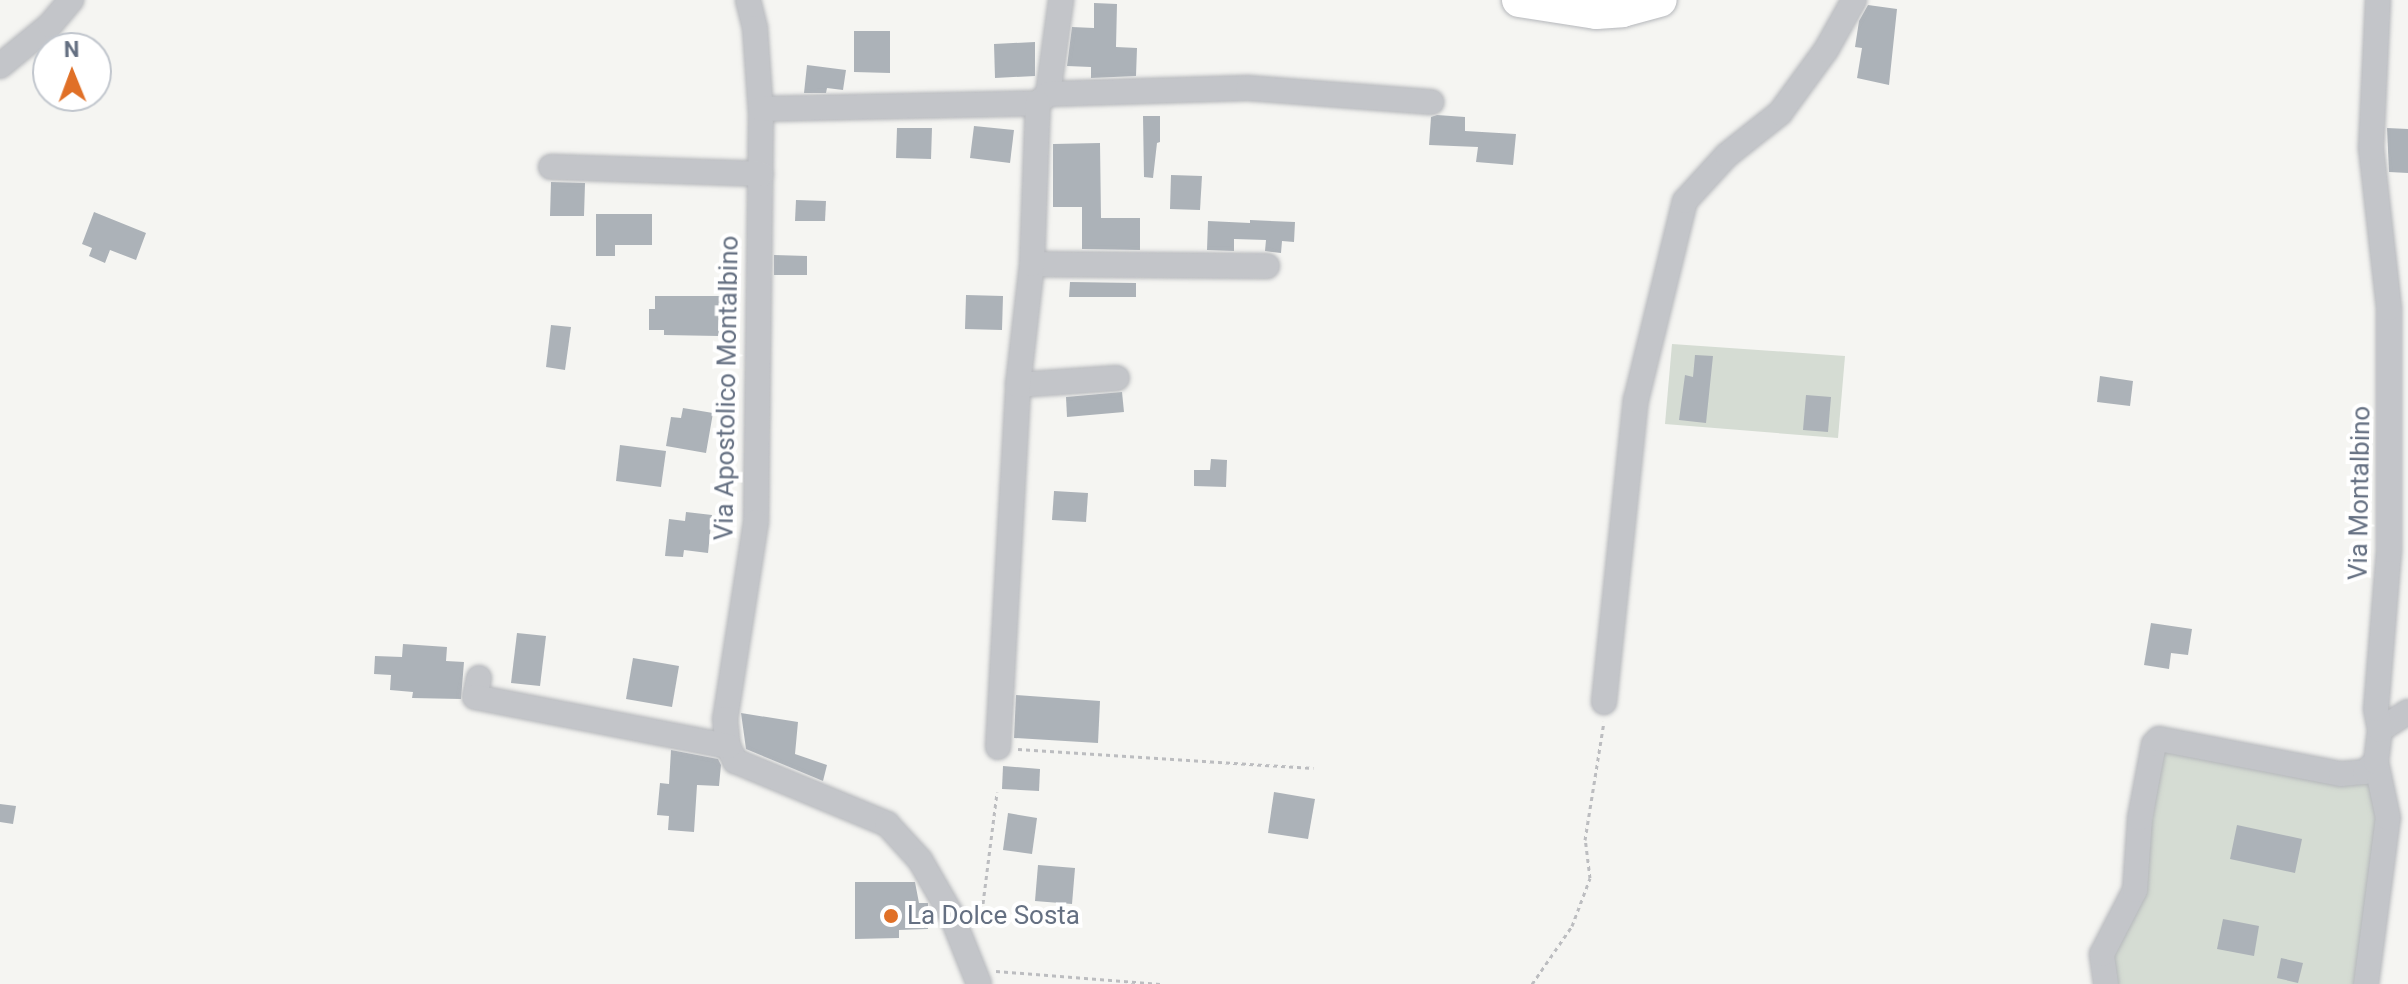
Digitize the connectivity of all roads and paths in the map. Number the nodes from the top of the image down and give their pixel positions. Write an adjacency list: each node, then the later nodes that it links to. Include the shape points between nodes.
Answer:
1 (71, 0): 8 (street, via 50,25)
2 (748, 0): 11 (street, Via Apostolico Montalbino)
3 (1061, 0): 9 (street)
4 (1519, 0): 5 (highway, via 1596,12)
5 (1660, 0)
6 (1854, 0): 19 (street, via 1780,113 1727,155 1685,201 1636,400)
7 (2378, 0): 21 (street, Via Montalbino, via 2371,148 2389,308 2389,557 2376,709)
8 (0, 66)
9 (1043, 99): 10 (street, via 1248,88); 11 (street); 14 (street)
10 (1431, 102)
11 (761, 109): 13 (street, Via Apostolico Montalbino)
12 (551, 167): 13 (street)
13 (761, 174): 22 (street, Via Apostolico Montalbino, via 756,522 725,719)
14 (1032, 264): 15 (street); 17 (street)
15 (1267, 266)
16 (1117, 378): 17 (street)
17 (1018, 385): 23 (street)
18 (479, 678): 22 (street, via 475,697)
19 (1604, 702): 29 (path, via 1602,753 1585,840 1590,878 1572,926)
20 (2408, 712): 21 (street)
21 (2380, 730): 24 (street, Via Montalbino)
22 (728, 746): 27 (street, via 735,761 887,824 920,860)
23 (998, 747): 25 (path)
24 (2376, 762): 30 (street, via 2365,772 2341,774 2159,739 2140,818 2135,890 2102,954); 31 (street, Via Montalbino, via 2388,818)
25 (1313, 768)
26 (997, 792): 27 (path)
27 (977, 976): 28 (path)
28 (1163, 984)
29 (1532, 984)
30 (2106, 984)
31 (2366, 984)

